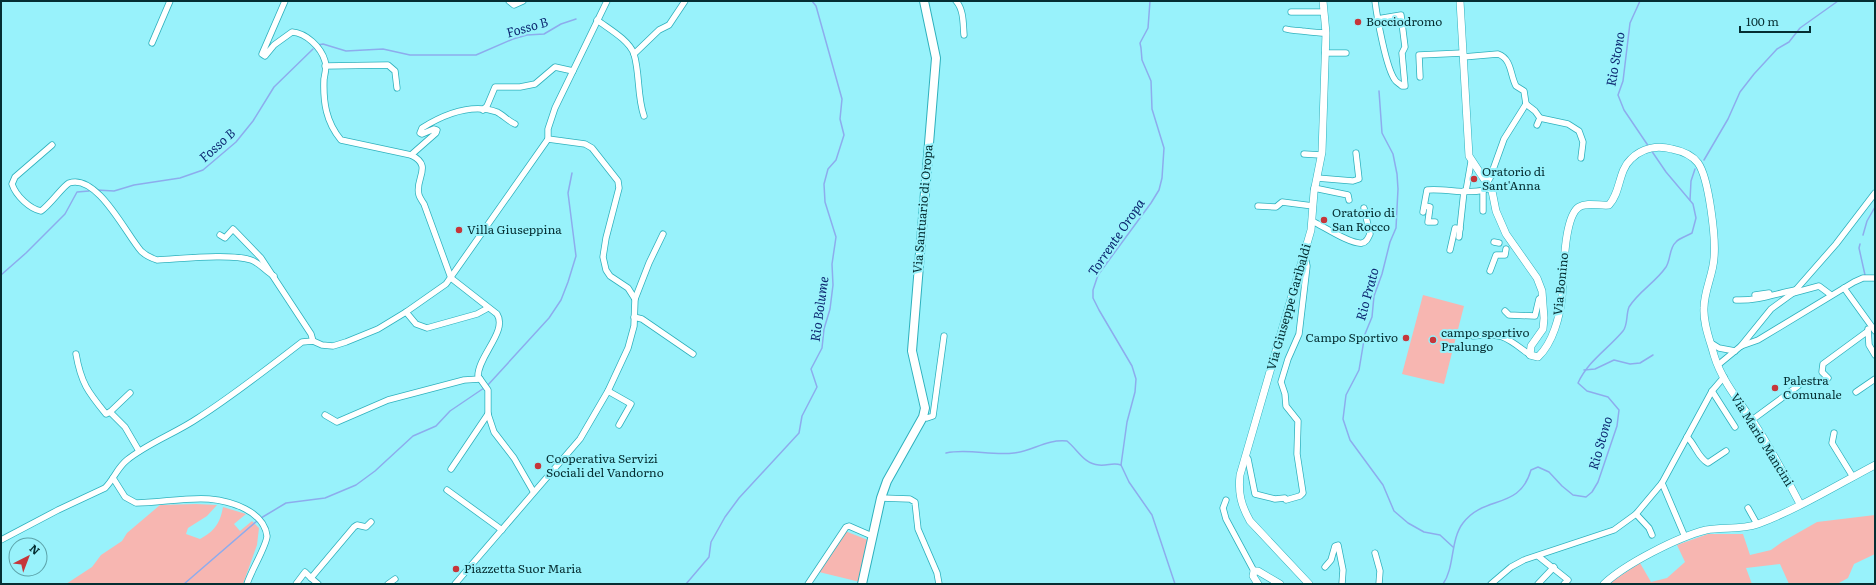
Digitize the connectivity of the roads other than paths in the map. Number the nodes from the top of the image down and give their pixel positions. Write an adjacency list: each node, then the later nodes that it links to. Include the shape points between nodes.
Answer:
1 (170, 1): 19 (street)
2 (285, 1): 24 (street, via 262,54 266,56 285,36 297,32 306,36 321,52 326,62)
3 (509, 1): 4 (street, via 514,5)
4 (523, 1)
5 (607, 1): 15 (street)
6 (924, 1): 107 (main road, Via Santuario di Oropa, via 936,58 912,334 913,361 925,408)
7 (956, 1): 18 (street, via 963,18)
8 (1323, 1): 13 (street, Via Giuseppe Garibaldi)
9 (1375, 1): 14 (street)
10 (1460, 1): 23 (street, Via Bonino)
11 (685, 2): 22 (street, via 669,25 659,30)
12 (1291, 12): 13 (street)
13 (1324, 12): 17 (street, Via Giuseppe Garibaldi)
14 (1377, 19): 14 (street, via 1394,80 1405,86 1402,53 1405,47 1401,16)
15 (598, 20): 22 (street, via 622,38); 25 (street)
16 (1286, 29): 17 (street, via 1293,32)
17 (1326, 33): 20 (street, Via Giuseppe Garibaldi)
18 (964, 35)
19 (152, 43)
20 (1325, 53): 21 (street); 40 (street, Via Giuseppe Garibaldi)
21 (1346, 53)
22 (634, 54): 30 (street, via 638,92)
23 (1463, 55): 26 (street, via 1418,56); 28 (street, via 1503,56 1508,61 1516,86 1524,91); 42 (street, Via Bonino)
24 (325, 66): 27 (street, via 388,66 395,71); 39 (street, via 324,98 328,120 341,140)
25 (573, 71): 29 (street, via 555,67 535,84 495,87); 34 (street, via 549,123)
26 (1420, 77)
27 (397, 88)
28 (1526, 104): 31 (street); 44 (street, via 1504,139)
29 (483, 110): 32 (street, via 497,112); 39 (street, via 448,114 422,128 422,134 437,130)
30 (644, 116)
31 (1540, 118): 33 (street); 41 (street, via 1568,124 1579,131 1582,137)
32 (515, 124)
33 (1537, 125)
34 (548, 139): 67 (street); 75 (street, via 585,144 592,148 618,181 619,188 603,258 610,276 628,288)
35 (52, 145): 66 (street, via 15,177 12,184 14,190 33,209 42,211 68,184 78,182 90,187 111,207 141,251 148,257 157,260 226,257 250,259)
36 (1644, 151): 87 (street, Via Mario Mancini, via 1663,146 1690,156 1704,174 1714,239 1714,258 1704,307); 92 (street, Via Bonino, via 1626,163 1614,199 1609,205 1584,204 1578,207 1573,215 1567,235 1563,263 1563,295 1556,325 1543,352 1538,357)
37 (1356, 153): 43 (street, via 1359,179 1353,182)
38 (1304, 154): 40 (street)
39 (411, 155): 67 (street, via 421,163 423,173 419,196)
40 (1321, 155): 43 (street, Via Giuseppe Garibaldi)
41 (1581, 158)
42 (1471, 162): 44 (street, Via Bonino); 46 (street)
43 (1317, 178): 45 (street, Via Giuseppe Garibaldi)
44 (1488, 185): 47 (street); 62 (street, Via Bonino, via 1492,191)
45 (1314, 188): 49 (street, via 1348,195); 52 (street, Via Giuseppe Garibaldi)
46 (1465, 191): 47 (street); 50 (street, via 1440,188 1427,190); 58 (street)
47 (1483, 191): 54 (street)
48 (1875, 193): 70 (street, via 1836,244)
49 (1349, 200)
50 (1427, 202): 55 (street); 57 (street, via 1430,207 1428,222)
51 (1258, 206): 52 (street, via 1276,207 1282,202)
52 (1313, 206): 56 (street, Via Giuseppe Garibaldi)
53 (1364, 208): 56 (street, via 1370,234 1363,243 1352,242)
54 (1483, 211)
55 (1423, 212)
56 (1312, 221): 64 (street, Via Giuseppe Garibaldi)
57 (1435, 222)
58 (1460, 228): 61 (street); 63 (street, via 1455,228)
59 (663, 234): 75 (street)
60 (220, 235): 66 (street, via 225,238 233,229 261,258)
61 (1459, 237)
62 (1503, 243): 65 (street, via 1505,255 1496,255); 74 (street, Via Bonino, via 1520,253 1537,278)
63 (1450, 250)
64 (1303, 260): 115 (street, Via Giuseppe Garibaldi); 115 (street, via 1306,261 1306,266 1299,334 1281,382 1286,406 1298,421 1297,454 1303,492 1300,496 1286,500 1255,494)
65 (1490, 271)
66 (274, 276): 86 (street)
67 (451, 278): 77 (street); 79 (street)
68 (1875, 278): 69 (street, via 1863,278)
69 (1844, 288): 73 (street); 81 (street)
70 (1794, 291): 71 (street); 73 (street, via 1804,291 1817,286); 88 (street, via 1771,309)
71 (1775, 293): 72 (street); 76 (street, via 1750,301)
72 (1755, 295)
73 (1831, 295): 88 (street, via 1758,340)
74 (1542, 297): 78 (street, via 1538,299 1536,316 1509,315); 92 (street, Via Bonino, via 1543,329 1531,346)
75 (635, 299): 80 (street)
76 (1736, 300)
77 (488, 308): 79 (street, via 478,314 427,328 416,324); 98 (street, via 497,314 500,323 480,365 478,376)
78 (1505, 311)
79 (406, 312): 86 (street, via 378,329 333,346)
80 (634, 317): 91 (street, via 642,319); 100 (street, via 628,348)
81 (1870, 324): 82 (street); 83 (street)
82 (1868, 331): 93 (street, via 1869,345); 96 (street, via 1823,364 1822,372)
83 (1875, 331)
84 (944, 336): 107 (street, via 932,416)
85 (1473, 336): 92 (street, via 1494,334 1505,337)
86 (313, 341): 113 (street, via 302,342 199,418)
87 (1711, 342): 89 (street, via 1719,348); 94 (street, Via Mario Mancini)
88 (1741, 346): 89 (street)
89 (1735, 351): 94 (street)
90 (76, 354): 104 (street, via 84,385 106,414)
91 (693, 354)
92 (1530, 354)
93 (1875, 355)
94 (1718, 365): 95 (street, Via Mario Mancini)
95 (1724, 377): 101 (street); 108 (street, Via Mario Mancini)
96 (1828, 378)
97 (1875, 379): 102 (street)
98 (482, 381): 105 (street, via 488,390); 106 (street, via 464,380 388,400 337,422)
99 (1798, 386): 108 (street)
100 (608, 391): 109 (street, via 631,404); 122 (street, via 580,439)
101 (1712, 391): 110 (street); 112 (street)
102 (1856, 392)
103 (130, 393): 104 (street)
104 (110, 412): 113 (street, via 125,427)
105 (488, 414): 117 (street); 122 (street, via 497,438 514,458)
106 (325, 415)
107 (923, 417): 123 (main road, via 887,481)
108 (1752, 420): 125 (street, Via Mario Mancini)
109 (619, 425)
110 (1735, 427)
111 (1834, 433): 118 (street, via 1832,443)
112 (1687, 437): 114 (street, via 1693,442 1703,461 1708,463); 120 (street)
113 (139, 451): 119 (street, via 119,467)
114 (1726, 451)
115 (1246, 456): 152 (street, Via Giuseppe Garibaldi, via 1240,475 1239,490 1244,511 1250,521)
116 (1875, 465): 118 (street)
117 (451, 469)
118 (1853, 477): 125 (street)
119 (113, 478): 134 (street, via 105,488); 142 (street, via 125,497 136,503 209,499 241,507 257,516 263,523 267,538)
120 (1662, 484): 127 (street); 133 (street)
121 (447, 490): 130 (street)
122 (533, 491): 130 (street)
123 (881, 498): 132 (main road); 149 (street, via 910,499 915,502 918,529 937,573)
124 (1226, 500): 139 (street, via 1223,508 1226,519)
125 (1800, 504): 129 (street)
126 (1748, 508): 129 (street)
127 (1636, 514): 131 (street); 136 (street, via 1614,530)
128 (371, 522): 140 (street, via 366,527 354,527)
129 (1757, 524): 133 (street, via 1708,530)
130 (502, 530): 146 (street)
131 (1652, 535)
132 (872, 536): 147 (street, via 846,527); 148 (main road)
133 (1685, 538): 158 (street, via 1628,566)
134 (1, 540)
135 (1375, 553): 154 (street, via 1380,571)
136 (1538, 556): 138 (street); 155 (street, via 1511,567)
137 (1325, 567): 153 (street, via 1331,560 1335,546 1338,545 1343,570)
138 (1554, 567): 156 (street); 157 (street, via 1568,580)
139 (1254, 572): 150 (street); 151 (street)
140 (311, 578): 143 (street, via 305,572); 144 (street)
141 (395, 579): 145 (street)
142 (247, 584)
143 (296, 584)
144 (318, 584)
145 (388, 584)
146 (455, 584)
147 (808, 584)
148 (862, 584)
149 (939, 584)
150 (1258, 584)
151 (1280, 584)
152 (1309, 584)
153 (1342, 584)
154 (1379, 584)
155 (1491, 584)
156 (1538, 584)
157 (1564, 584)
158 (1604, 584)

